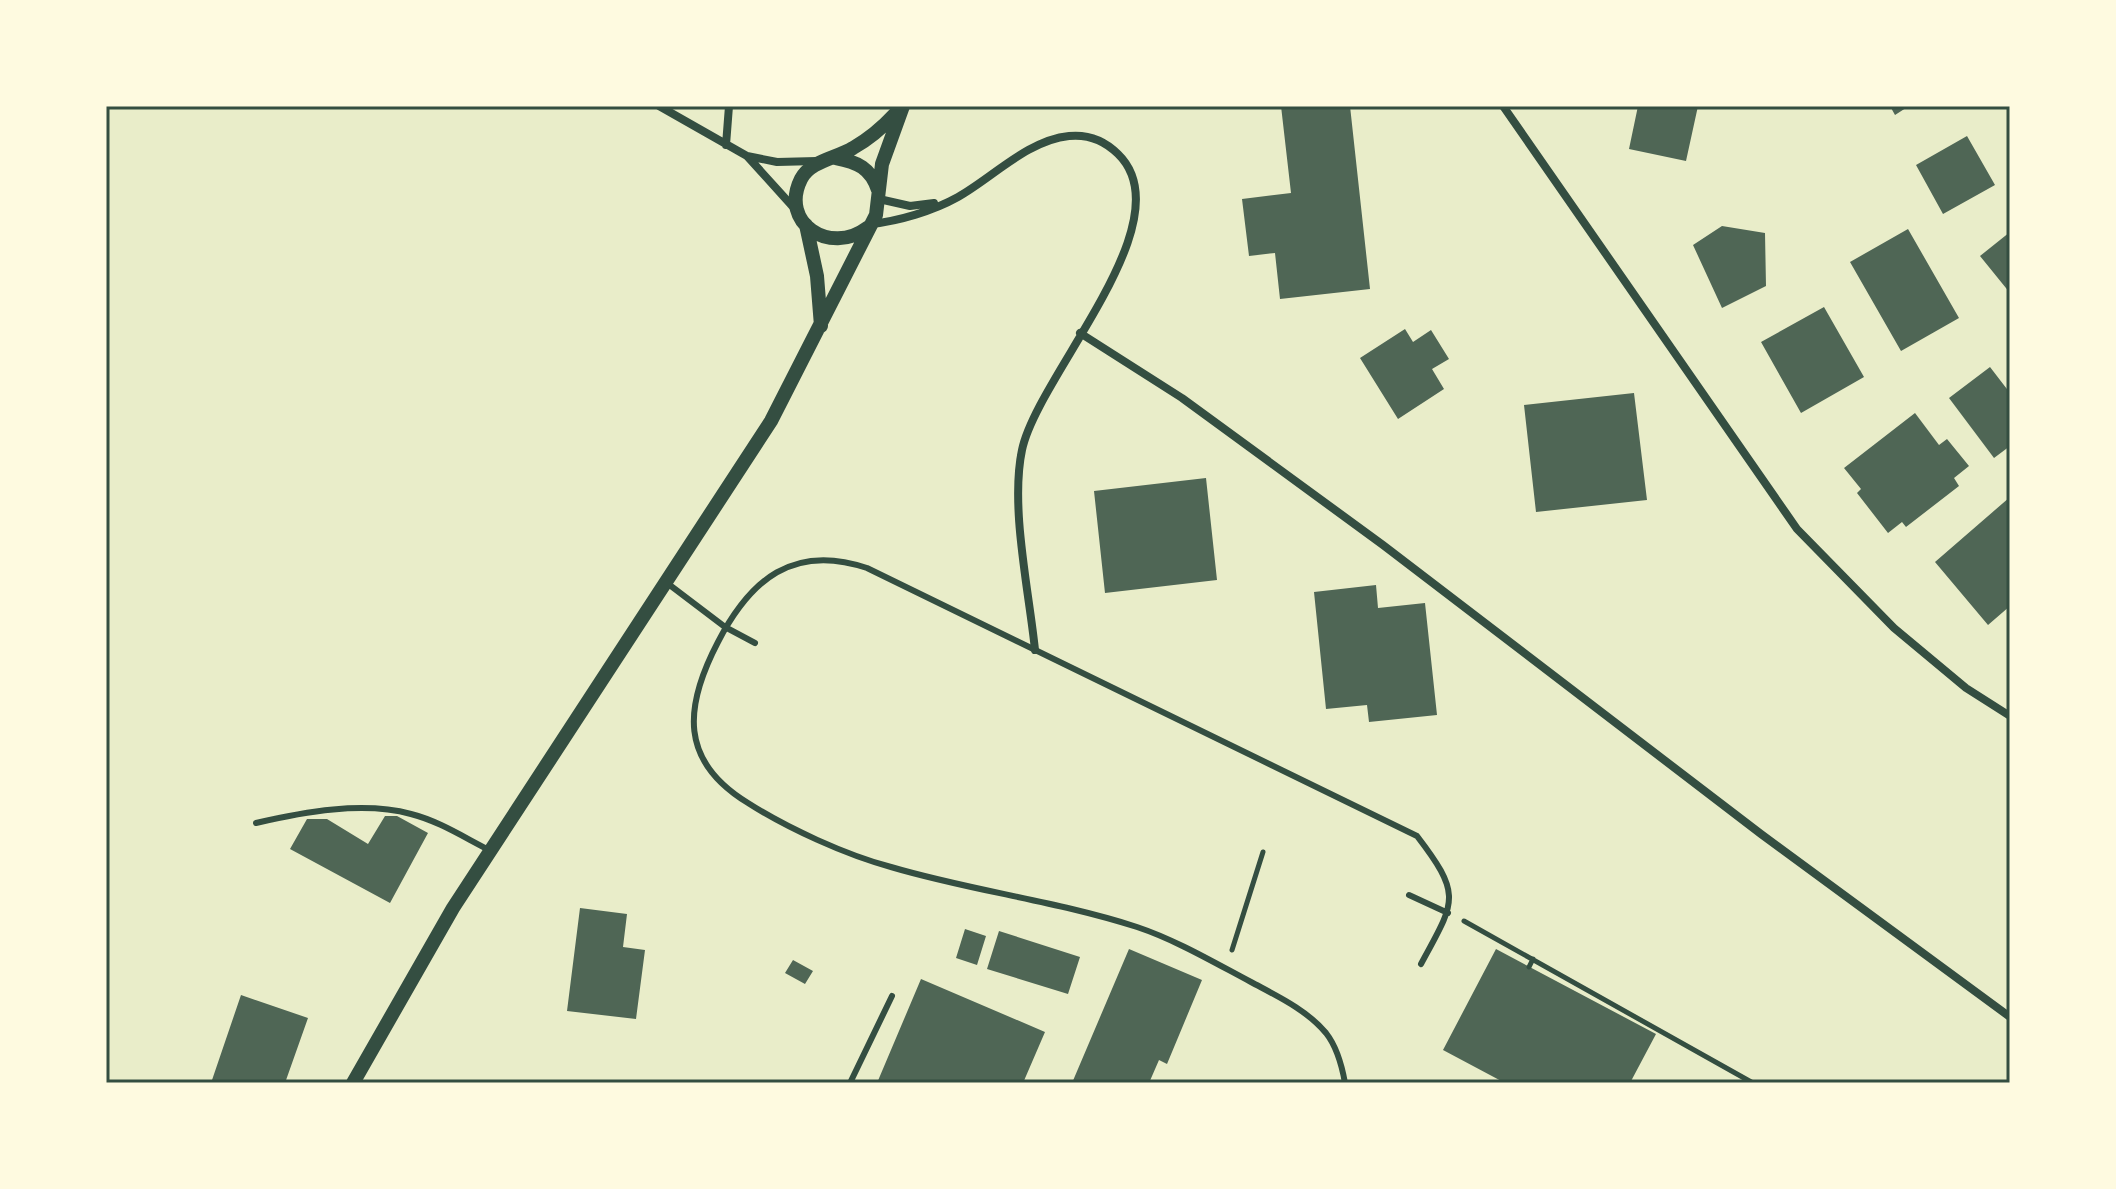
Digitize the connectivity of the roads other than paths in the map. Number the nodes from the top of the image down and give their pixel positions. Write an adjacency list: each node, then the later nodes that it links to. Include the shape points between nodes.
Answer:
1 (659, 106): 5 (street)
2 (729, 106): 5 (street)
3 (903, 106): 7 (street, via 874,135); 8 (street, via 886,147)
4 (1503, 106): 18 (street, via 1797,529 1894,628 1966,688)
5 (726, 145): 6 (street)
6 (747, 156): 7 (street, via 794,163); 10 (street)
7 (832, 159): 8 (street, via 856,162 867,170); 10 (street, via 811,167 800,181 797,206)
8 (879, 197): 9 (street, via 910,206); 11 (street)
9 (958, 197): 11 (street); 13 (street, via 1059,138 1096,139 1122,157 1136,184 1133,231)
10 (804, 221): 11 (street, via 825,238 842,241); 12 (street, via 817,276)
11 (869, 226): 12 (street)
12 (821, 329): 14 (street, via 755,448)
13 (1080, 333): 17 (street, via 1033,415 1020,460); 25 (street, via 1182,398 1383,545)
14 (667, 583): 15 (lane); 20 (street)
15 (725, 627): 16 (lane); 17 (lane, via 746,594 767,577 800,563 831,560 867,568); 28 (lane, via 698,683 694,735 712,773 747,802 888,867 1139,928 1227,969 1307,1015 1327,1034)
16 (755, 643)
17 (1035, 650): 22 (lane, via 1417,836 1451,886)
18 (2010, 716)
19 (256, 823): 20 (lane, via 316,812 399,811 430,820)
20 (491, 851): 26 (street)
21 (1409, 895): 22 (lane)
22 (1448, 913): 23 (lane)
23 (1421, 964)
24 (892, 996): 27 (lane)
25 (2010, 1017)
26 (353, 1083)
27 (850, 1083)
28 (1345, 1083)

